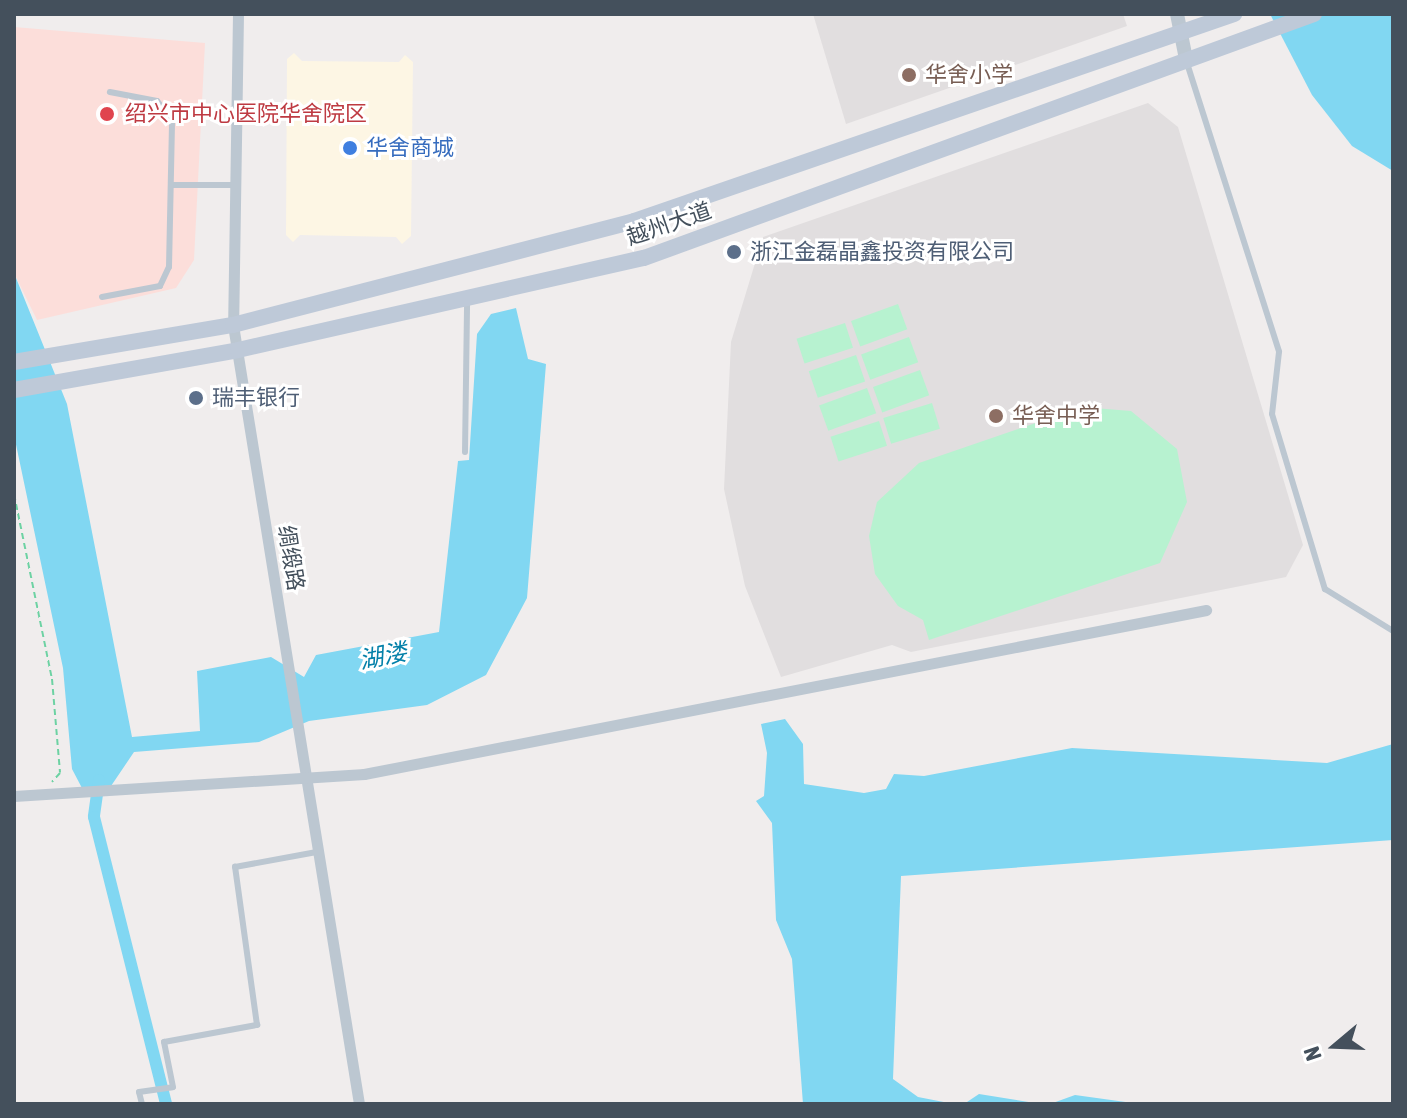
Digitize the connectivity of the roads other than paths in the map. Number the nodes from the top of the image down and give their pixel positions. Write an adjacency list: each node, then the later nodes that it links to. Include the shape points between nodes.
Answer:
1 (238, 14): 9 (street, 绸缎路)
2 (1177, 14): 5 (street)
3 (1234, 14): 5 (main road, 越州大道)
4 (1314, 14): 6 (main road, 越州大道)
5 (1181, 35): 6 (street); 12 (main road, 越州大道, via 634,221)
6 (1186, 59): 11 (main road, 越州大道, via 644,258); 18 (lane, via 1279,352 1272,414 1325,589)
7 (110, 92): 8 (lane, via 168,110)
8 (173, 185): 9 (lane); 10 (lane, via 167,278)
9 (235, 185): 12 (street, 绸缎路)
10 (102, 297)
11 (467, 298): 13 (main road, 越州大道); 16 (lane)
12 (233, 325): 13 (street, 绸缎路); 14 (main road, 越州大道)
13 (238, 350): 15 (main road, 越州大道); 19 (street, 绸缎路)
14 (14, 362)
15 (14, 390)
16 (465, 452)
17 (1206, 610): 19 (street)
18 (1393, 631)
19 (306, 781): 20 (street); 21 (street, 绸缎路)
20 (14, 796)
21 (317, 852): 22 (lane, via 235,867 257,1025 164,1042 173,1087 139,1092); 23 (street, 绸缎路)
22 (142, 1104)
23 (359, 1104)

